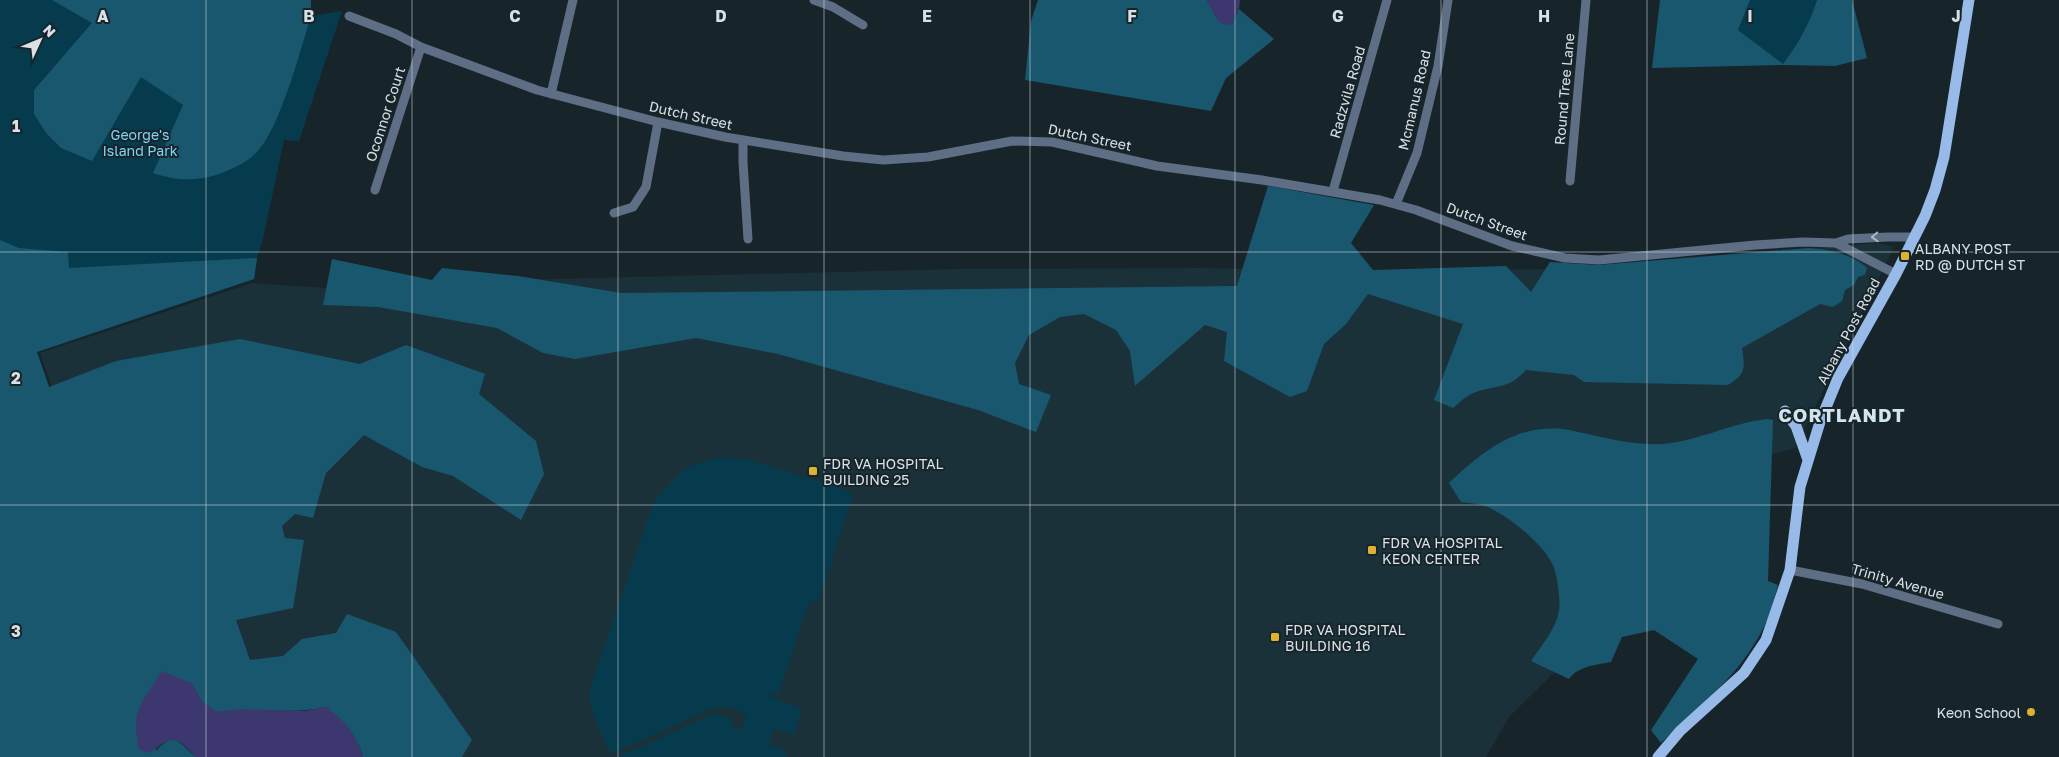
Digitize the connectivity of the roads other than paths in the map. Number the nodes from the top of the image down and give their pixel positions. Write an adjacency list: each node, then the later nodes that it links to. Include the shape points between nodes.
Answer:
1 (574, 0): 10 (street)
2 (814, 0): 8 (street)
3 (1387, 0): 15 (street, Radzvila Road)
4 (1448, 0): 16 (street, Mcmanus Road, via 1438,66 1416,152)
5 (1586, 0): 13 (street, Round Tree Lane)
6 (1970, 0): 18 (main road, Albany Post Road, via 1944,157)
7 (349, 16): 9 (street, Dutch Street)
8 (863, 25)
9 (420, 47): 10 (street, Dutch Street); 14 (street, Oconnor Court)
10 (552, 94): 11 (street, Dutch Street)
11 (658, 122): 12 (street, Dutch Street); 17 (street, via 646,187 633,208)
12 (743, 141): 15 (street, Dutch Street, via 889,160 1035,140 1158,166); 19 (street)
13 (1570, 181)
14 (375, 190)
15 (1334, 191): 16 (street, Dutch Street)
16 (1396, 204): 20 (street, Dutch Street, via 1512,246 1564,258 1599,260 1755,245)
17 (614, 213)
18 (1914, 237): 20 (street, one-way to 20, via 1848,239); 21 (main road, Albany Post Road)
19 (748, 239)
20 (1836, 243): 21 (street)
21 (1896, 274): 23 (main road, Albany Post Road, via 1838,378)
22 (1785, 411): 23 (main road, via 1796,426)
23 (1808, 460): 24 (main road, Albany Post Road, via 1800,487)
24 (1790, 570): 25 (street, Trinity Avenue, via 1862,584); 26 (main road, Albany Post Road, via 1760,652)
25 (1998, 624)
26 (1658, 757)

